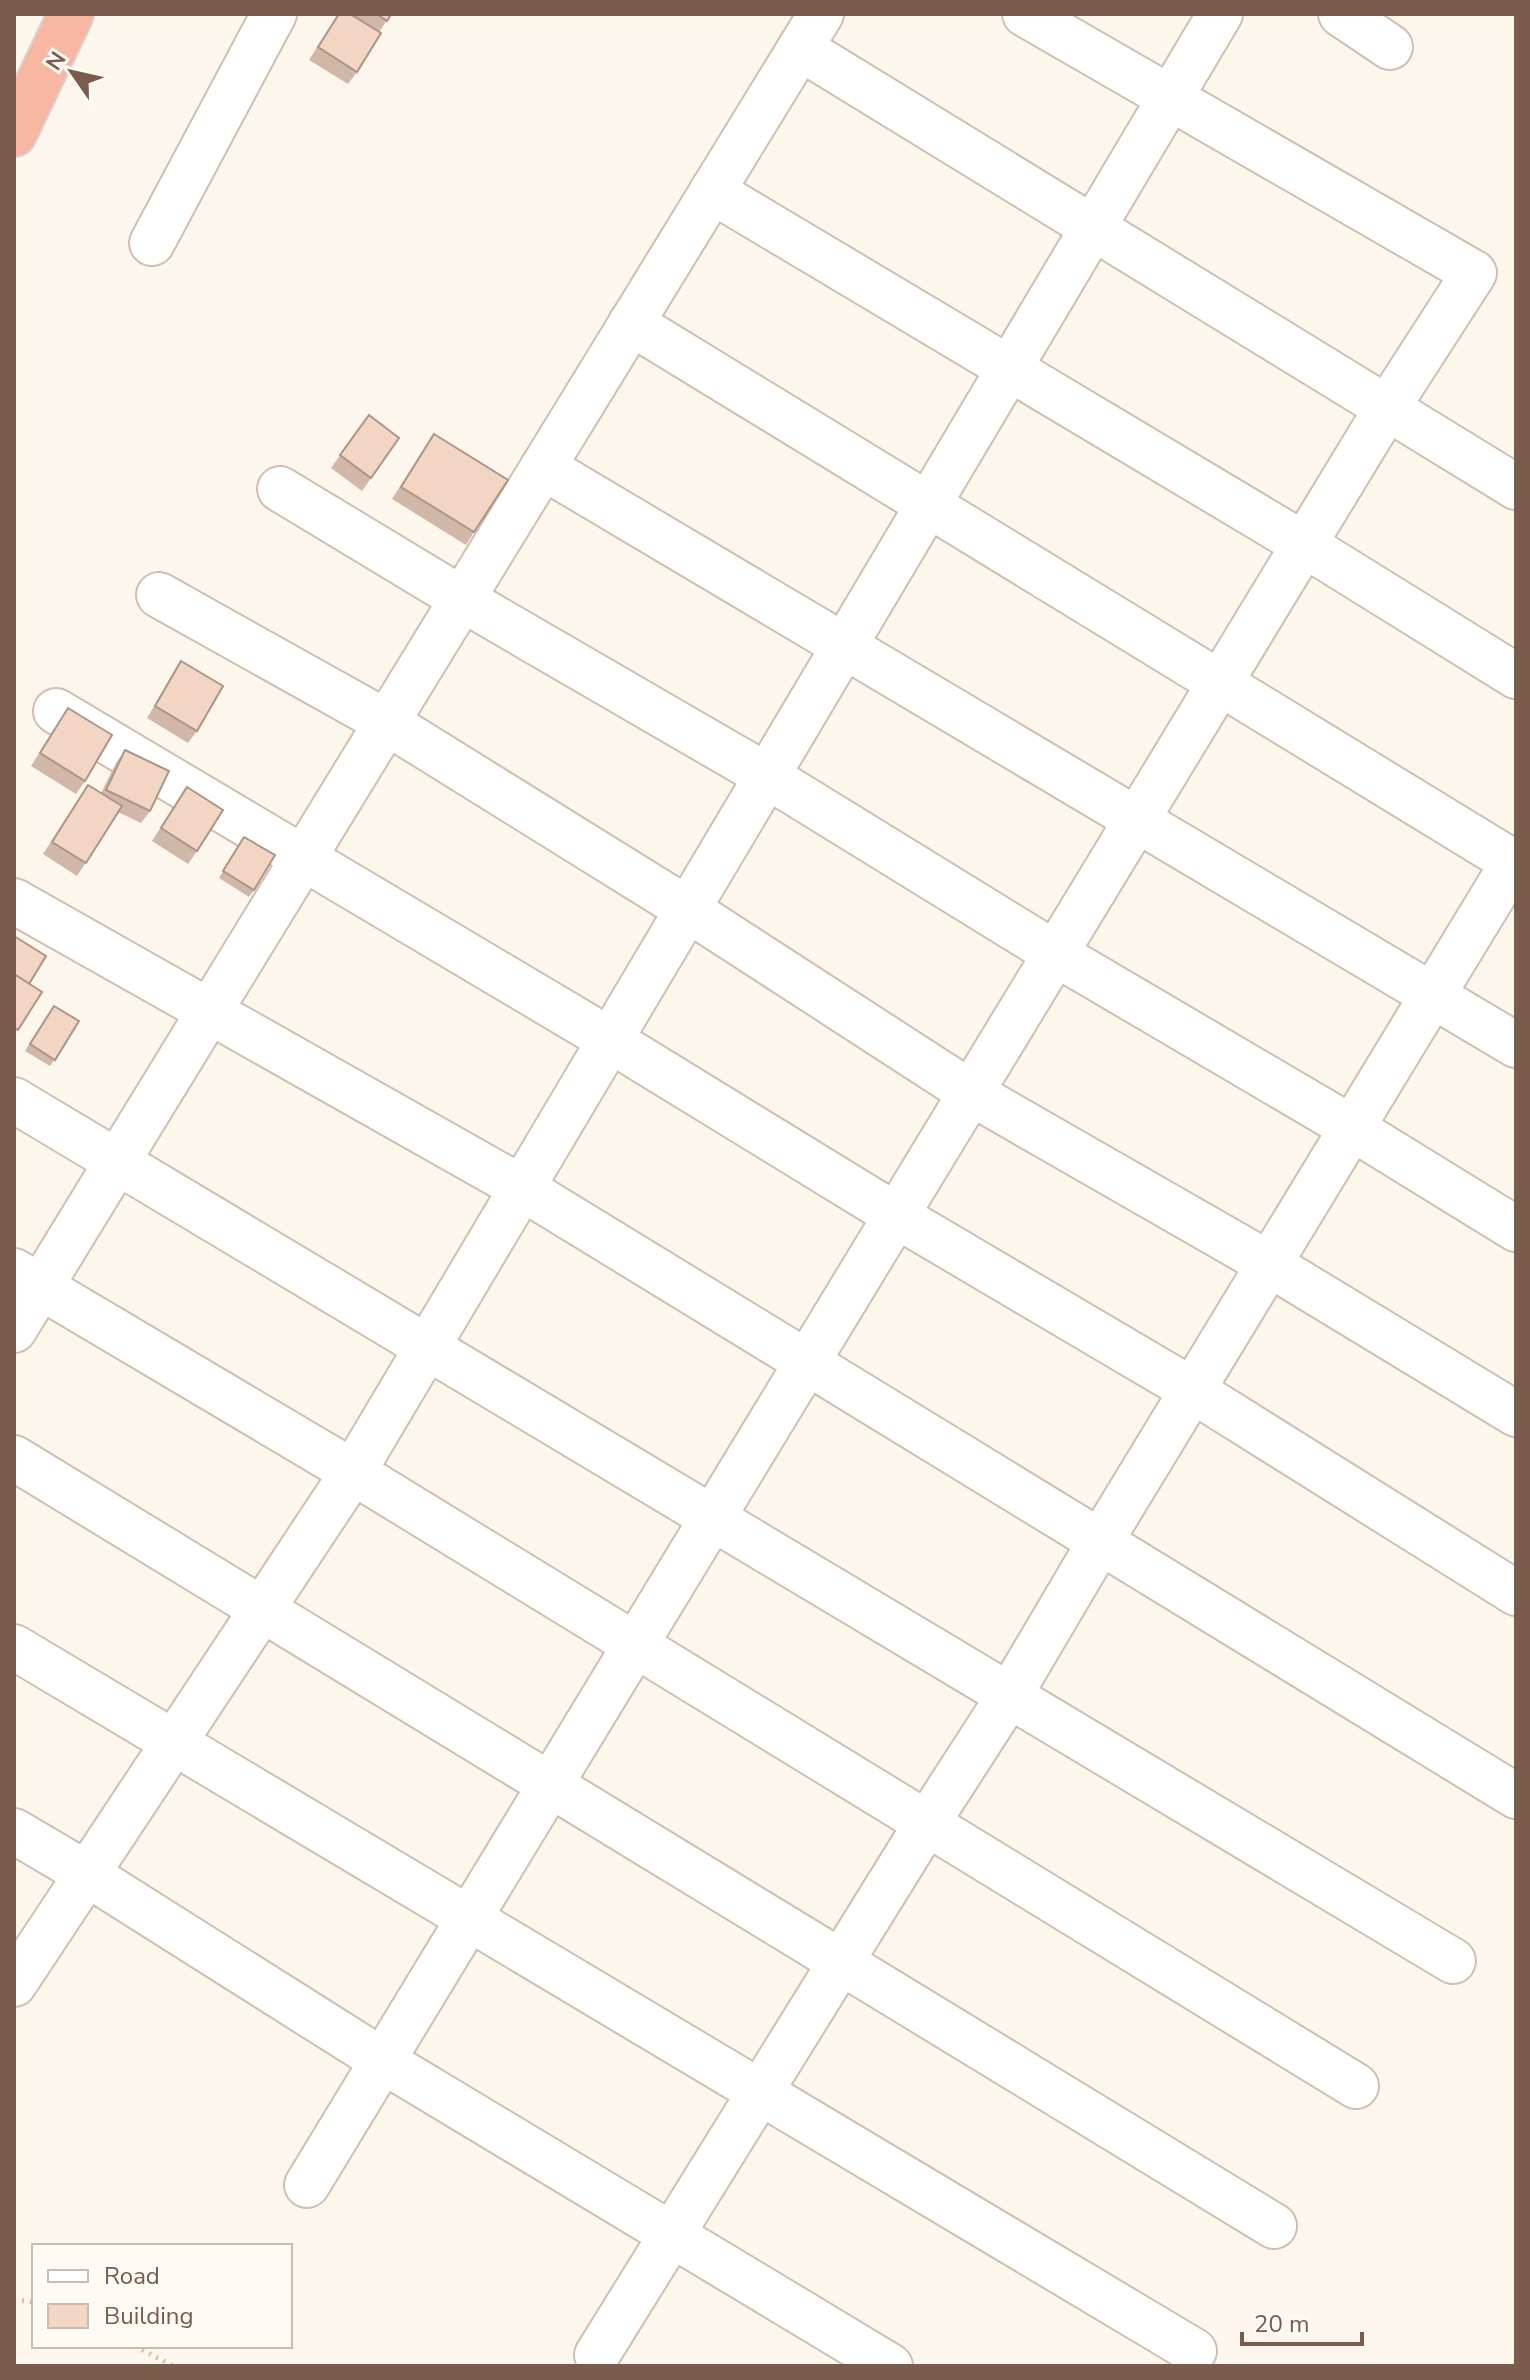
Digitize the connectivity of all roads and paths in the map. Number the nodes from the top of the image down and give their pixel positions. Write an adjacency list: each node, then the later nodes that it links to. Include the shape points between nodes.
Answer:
1 (71, 14): 9 (highway)
2 (274, 14): 12 (street)
3 (1025, 14): 8 (street)
4 (1220, 14): 8 (street)
5 (1341, 14): 7 (street)
6 (810, 31): 10 (street); 11 (street)
7 (1390, 47)
8 (1170, 97): 11 (street); 15 (street, via 1474,273)
9 (14, 134)
10 (712, 191): 13 (street); 14 (street)
11 (1093, 227): 14 (street); 15 (street)
12 (152, 243)
13 (631, 323): 16 (street); 19 (street)
14 (1009, 369): 19 (street); 20 (street)
15 (1387, 408): 17 (street); 20 (street)
16 (543, 467): 22 (street); 23 (street)
17 (1516, 487)
18 (280, 489): 22 (street)
19 (928, 505): 23 (street); 25 (street)
20 (1305, 545): 24 (street); 25 (street)
21 (159, 595): 27 (street)
22 (462, 599): 27 (street); 28 (street)
23 (844, 646): 28 (street); 29 (street)
24 (1516, 676)
25 (1220, 683): 29 (street); 31 (street)
26 (56, 711): 30 (street)
27 (386, 722): 30 (street); 33 (street)
28 (767, 776): 33 (street); 34 (street)
29 (1137, 820): 34 (street); 35 (street)
30 (303, 858): 36 (street); 37 (street)
31 (1515, 861): 35 (street)
32 (14, 901): 36 (street)
33 (687, 909): 37 (street); 39 (street)
34 (1056, 954): 39 (street); 41 (street)
35 (1432, 995): 38 (street); 41 (street)
36 (209, 1010): 42 (street); 43 (street)
37 (610, 1040): 43 (street); 44 (street)
38 (1516, 1045)
39 (971, 1093): 44 (street); 46 (street)
40 (14, 1100): 42 (street)
41 (1352, 1128): 45 (street); 46 (street)
42 (117, 1162): 47 (street); 49 (street)
43 (522, 1188): 49 (street); 50 (street)
44 (897, 1216): 50 (street); 51 (street)
45 (1516, 1229)
46 (1269, 1264): 51 (street); 52 (street)
47 (27, 1279): 48 (street); 54 (street)
48 (14, 1330)
49 (427, 1347): 54 (street); 55 (street)
50 (808, 1362): 55 (street); 56 (street)
51 (1192, 1390): 56 (street); 57 (street)
52 (1516, 1414)
53 (14, 1458): 58 (street)
54 (353, 1472): 58 (street); 59 (street)
55 (713, 1518): 59 (street); 61 (street)
56 (1100, 1542): 61 (street); 64 (street)
57 (1516, 1593)
58 (262, 1610): 62 (street); 63 (street)
59 (636, 1646): 63 (street); 65 (street)
60 (14, 1647): 62 (street)
61 (1009, 1696): 65 (street); 69 (street)
62 (174, 1742): 67 (street); 68 (street)
63 (550, 1785): 68 (street); 70 (street)
64 (1516, 1796)
65 (927, 1823): 70 (street); 73 (street)
66 (14, 1831): 67 (street)
67 (87, 1874): 71 (street); 72 (street)
68 (469, 1918): 72 (street); 74 (street)
69 (1453, 1961)
70 (840, 1962): 74 (street); 76 (street)
71 (14, 1984)
72 (383, 2061): 75 (street); 77 (street)
73 (1356, 2086)
74 (759, 2091): 77 (street); 79 (street)
75 (307, 2185)
76 (1274, 2226)
77 (670, 2234): 80 (street); 82 (street)
78 (139, 2348): 81 (path)
79 (1194, 2351)
80 (597, 2355)
81 (173, 2366)
82 (890, 2366)

